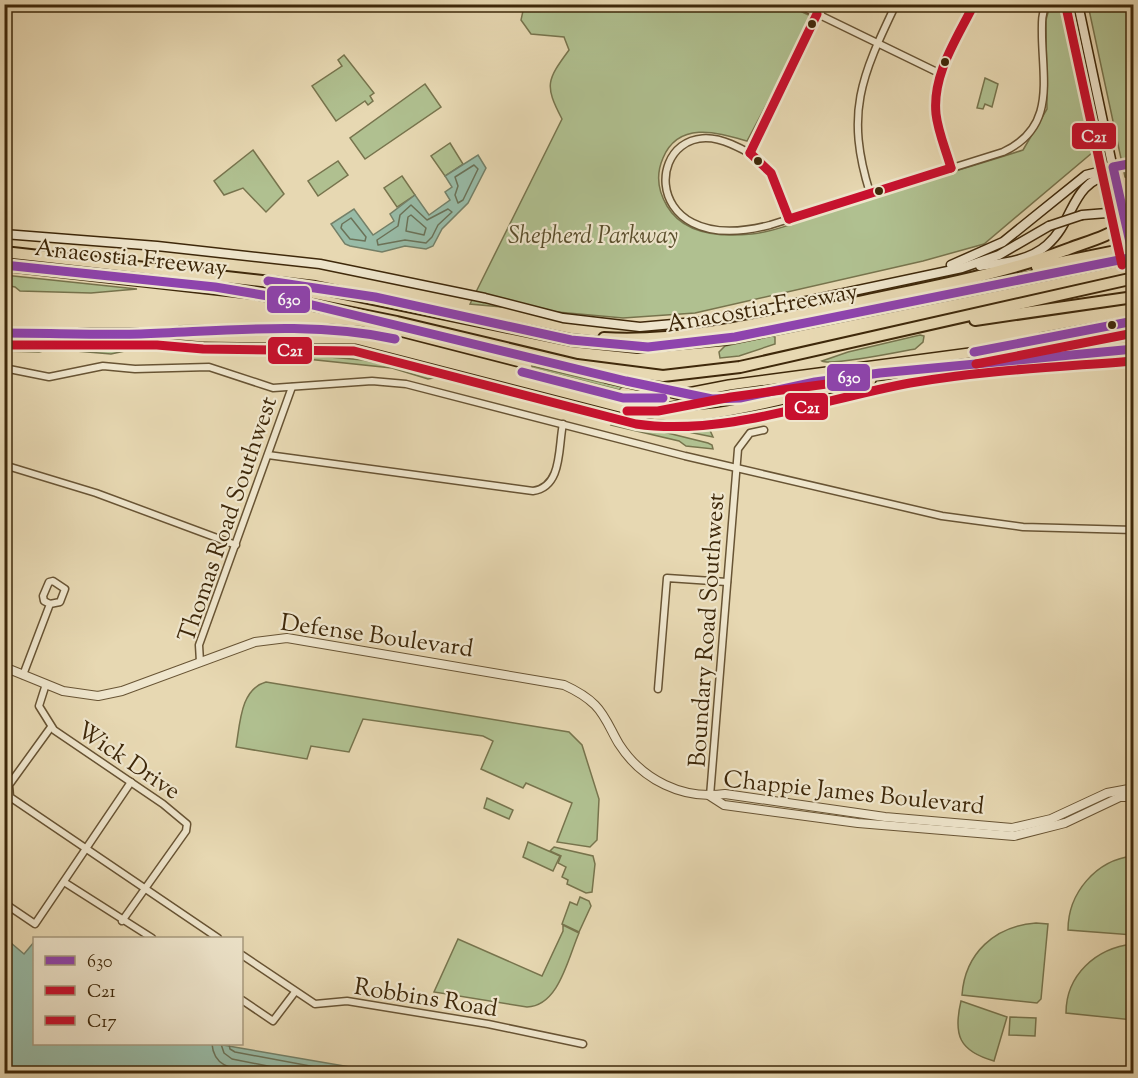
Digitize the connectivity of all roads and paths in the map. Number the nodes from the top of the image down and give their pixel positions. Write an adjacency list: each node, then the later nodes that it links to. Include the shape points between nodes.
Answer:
1 (797, 4): 7 (street)
2 (822, 4): 7 (street)
3 (896, 4): 8 (street)
4 (974, 4): 9 (street)
5 (1046, 4): 12 (street, via 1042,18 1044,96 1035,124 1010,148)
6 (1078, 4): 13 (main road)
7 (817, 14): 8 (street); 10 (street)
8 (878, 43): 9 (street); 14 (street, via 863,78 858,112 860,161)
9 (941, 74): 12 (street, via 936,89 936,113)
10 (750, 153): 17 (street, via 771,170); 17 (street, via 708,138 687,142 674,153 666,172 666,193 676,211 710,230 736,230)
11 (1134, 163): 13 (main road)
12 (951, 168): 14 (street)
13 (1113, 170): 18 (main road); 26 (main road, via 1085,186 1056,235 1039,251 1014,260); 28 (main road, via 1094,172 1078,180 992,248)
14 (870, 194): 17 (street)
15 (1134, 194): 24 (highway, via 1130,214)
16 (1134, 212): 26 (main road, bridge, via 1082,215 1049,226 999,255)
17 (789, 219)
18 (1125, 224): 24 (main road); 29 (highway, via 1108,235 1044,259)
19 (4, 234): 28 (main road, via 321,264 582,321 659,326 717,320)
20 (1134, 248): 22 (highway, bridge)
21 (4, 252): 33 (highway, Anacostia Freeway, via 305,285)
22 (1116, 255): 23 (highway, Anacostia Freeway, bridge); 29 (highway); 33 (highway, Anacostia Freeway, via 745,336 687,344 600,344)
23 (1134, 257)
24 (1134, 262)
25 (4, 265): 31 (highway, Anacostia Freeway, via 235,290)
26 (962, 267): 28 (main road)
27 (1134, 278): 37 (highway, Anacostia Freeway)
28 (905, 279)
29 (969, 279): 33 (highway, via 728,330 666,338 591,337)
30 (1129, 297): 37 (highway)
31 (369, 316): 37 (highway, Anacostia Freeway, via 562,362 663,376 721,371); 43 (highway, bridge, via 396,326 695,397 733,399 825,380)
32 (1134, 321): 40 (main road)
33 (503, 324)
34 (1134, 331): 40 (main road)
35 (4, 333): 36 (main road)
36 (158, 333): 40 (main road, via 323,328 361,332 635,400); 43 (main road, via 366,341 630,410 669,416 710,413)
37 (891, 333)
38 (1134, 339): 41 (main road)
39 (1134, 349): 41 (main road)
40 (972, 353)
41 (986, 361): 43 (main road)
42 (4, 369): 44 (street, via 50,377 101,366 209,367 266,386)
43 (909, 371)
44 (292, 387): 45 (street, via 372,381 406,384); 47 (street, Thomas Road Southwest)
45 (563, 424): 47 (street, via 554,476 547,486 533,491); 49 (street)
46 (764, 430): 49 (street, Boundary Road Southwest, via 743,439)
47 (268, 455): 51 (street, Thomas Road Southwest)
48 (4, 465): 51 (street, via 96,492)
49 (737, 467): 50 (street, via 969,521 1039,528); 52 (street, Boundary Road Southwest)
50 (1134, 530)
51 (236, 544): 54 (street, Thomas Road Southwest, via 199,645)
52 (727, 582): 58 (street, via 667,578); 62 (street, Boundary Road Southwest)
53 (50, 604): 56 (street)
54 (200, 662): 57 (street, Defense Boulevard, via 102,696 79,695); 62 (street, Defense Boulevard, via 255,642 285,638 555,682 592,702 624,751 650,777 675,790)
55 (4, 667): 56 (street, Defense Boulevard)
56 (23, 675): 57 (street, Defense Boulevard)
57 (46, 684): 59 (street, Wick Drive, via 39,706)
58 (658, 689)
59 (51, 727): 60 (street, Wick Drive); 64 (street, via 9,785 8,794)
60 (131, 782): 64 (street); 66 (street, Wick Drive, via 187,824)
61 (1134, 788): 62 (street, Chappie James Boulevard, via 1107,793 1051,819 1012,828 873,816 725,794)
62 (710, 796): 63 (street, Chappie James Boulevard, via 724,805 858,823 1014,836 1065,823 1109,801)
63 (1134, 797)
64 (87, 849): 65 (street); 66 (street)
65 (64, 882): 67 (street, via 35,924); 68 (street)
66 (145, 889): 68 (street, Wick Drive); 70 (street)
67 (4, 903)
68 (122, 921): 69 (street)
69 (149, 937)
70 (215, 937)
71 (243, 956): 72 (street, Robbins Road)
72 (296, 992): 73 (street, via 273,1021); 74 (street, Robbins Road, via 319,1005 347,1001)
73 (243, 1001)
74 (583, 1044)

